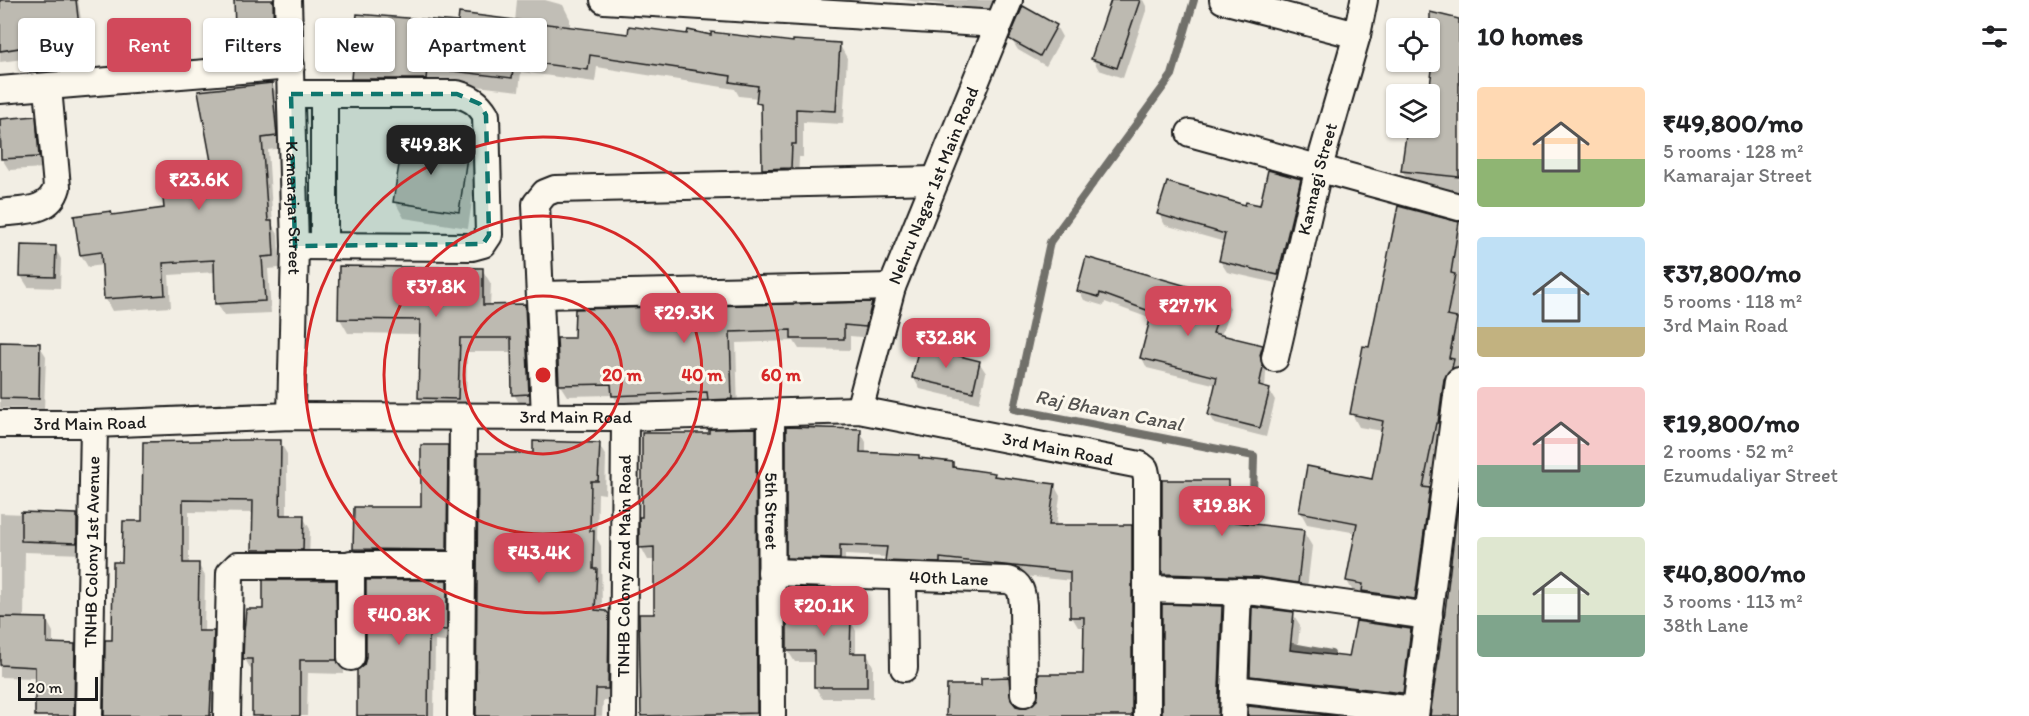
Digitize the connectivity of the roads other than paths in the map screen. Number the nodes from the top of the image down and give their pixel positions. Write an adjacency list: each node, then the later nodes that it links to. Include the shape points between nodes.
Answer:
1 (288, 0): 6 (street, Kamarajar Street)
2 (604, 0): 7 (street)
3 (1009, 0): 7 (street, Nehru Nagar 1st Main Road)
4 (1223, 0): 8 (street)
5 (1364, 0): 8 (street, Kannagi Street)
6 (289, 18)
7 (998, 24): 17 (street, Nehru Nagar 1st Main Road)
8 (1357, 35): 16 (street, Kannagi Street)
9 (225, 72): 11 (street)
10 (291, 72): 13 (street, Kamarajar Street)
11 (48, 88): 12 (street); 19 (street, via 57,187 54,198 41,208)
12 (0, 90)
13 (291, 94): 14 (street); 20 (street, Kamarajar Street)
14 (324, 95): 21 (street); 21 (street, via 457,94 480,104 486,115 489,235 483,244 472,247)
15 (1190, 133): 16 (street)
16 (1319, 167): 18 (street); 24 (street, Kannagi Street)
17 (935, 180): 22 (street, Nehru Nagar 1st Main Road); 23 (street, via 555,189 545,193 536,204)
18 (1459, 207)
19 (0, 213)
20 (295, 246): 21 (street); 28 (street, Kamarajar Street)
21 (324, 246)
22 (892, 287): 23 (street); 26 (street, Nehru Nagar 1st Main Road)
23 (541, 295): 30 (street)
24 (1275, 358)
25 (1459, 381): 40 (street)
26 (859, 410): 27 (street, 3rd Main Road); 38 (street, 3rd Main Road, via 1131,463 1145,469)
27 (771, 413): 31 (street, 3rd Main Road); 36 (street, 5th Street)
28 (291, 416): 29 (street, 3rd Main Road); 33 (street, 3rd Main Road)
29 (463, 417): 30 (street, 3rd Main Road); 35 (street)
30 (545, 417): 31 (street, 3rd Main Road)
31 (625, 417): 49 (street, TNHB Colony 2nd Main Road)
32 (0, 424): 33 (street, 3rd Main Road)
33 (94, 424): 46 (street, TNHB Colony 1st Avenue)
34 (351, 564): 35 (street); 41 (street); 47 (street, via 245,563 232,568)
35 (460, 566): 48 (street)
36 (771, 572): 37 (street, 40th Lane); 50 (street, 5th Street)
37 (903, 579): 42 (street); 44 (street, 40th Lane, via 1017,583 1023,605)
38 (1147, 589): 39 (street); 51 (street)
39 (1238, 591): 40 (street); 43 (street)
40 (1430, 616): 45 (street)
41 (351, 657)
42 (904, 668)
43 (1234, 689): 45 (street); 52 (street)
44 (1024, 693)
45 (1415, 713)
46 (88, 716)
47 (227, 716)
48 (461, 716)
49 (622, 716)
50 (772, 716)
51 (1147, 716)
52 (1233, 716)

